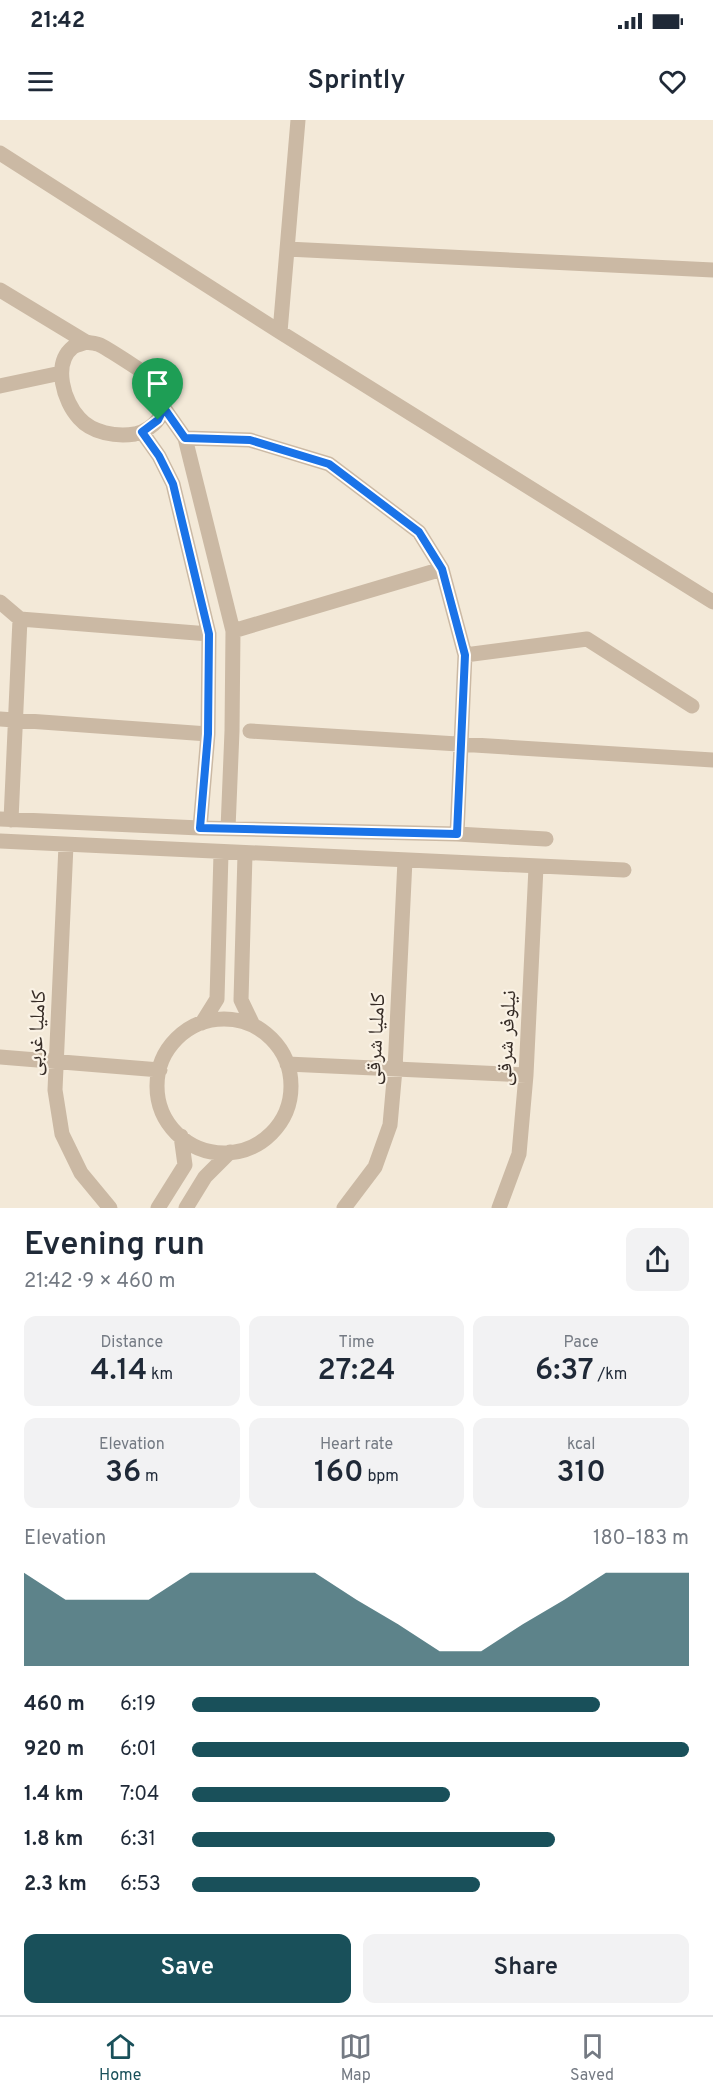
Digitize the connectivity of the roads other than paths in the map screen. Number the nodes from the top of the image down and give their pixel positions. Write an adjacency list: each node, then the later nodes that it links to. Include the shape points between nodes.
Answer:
1 (298, 120): 3 (street)
2 (0, 153): 6 (street)
3 (287, 249): 4 (street); 6 (street)
4 (713, 270)
5 (0, 290): 7 (street)
6 (280, 332): 15 (street)
7 (86, 342): 8 (street, via 74,347 65,358); 10 (street, via 99,345 161,385 166,396)
8 (61, 373): 9 (street); 11 (street, via 70,406 80,420 110,434)
9 (0, 386)
10 (164, 408): 11 (street, via 158,420); 12 (street)
11 (142, 432): 18 (street, via 173,484)
12 (185, 438): 13 (street, via 250,440 329,464 419,532); 17 (street)
13 (442, 569): 17 (street); 19 (street)
14 (0, 602): 16 (street)
15 (713, 602)
16 (20, 619): 18 (street); 21 (street)
17 (233, 631): 28 (street)
18 (209, 634): 23 (street)
19 (465, 655): 20 (street, via 586,639); 24 (street)
20 (692, 706)
21 (8, 719): 23 (street); 26 (street)
22 (250, 731): 24 (street)
23 (208, 734): 27 (street)
24 (460, 744): 25 (street); 29 (street)
25 (713, 760)
26 (5, 820): 27 (street)
27 (200, 828): 28 (street)
28 (228, 829): 29 (street)
29 (457, 834): 30 (street)
30 (546, 839)
31 (0, 841): 32 (street)
32 (66, 845): 33 (street); 41 (street, کاملیا غربی)
33 (221, 853): 34 (street); 38 (street, via 217,999)
34 (245, 854): 35 (street); 39 (street, via 241,1000)
35 (405, 860): 36 (street); 43 (street, کاملیا شرقی)
36 (536, 867): 37 (street); 45 (street, نیلوفر شرقی)
37 (624, 870)
38 (202, 1023): 39 (street, via 219,1019); 44 (street, via 173,1042)
39 (253, 1025): 42 (street, via 268,1035)
40 (0, 1057): 41 (street)
41 (56, 1062): 44 (street); 48 (street, کاملیا غربی, via 55,1090 63,1134 81,1173)
42 (287, 1064): 43 (street); 47 (street, via 291,1081 285,1115 275,1130 255,1145)
43 (395, 1069): 45 (street); 51 (street, کاملیا شرقی, via 390,1125 375,1167)
44 (160, 1070): 46 (street, via 161,1108)
45 (526, 1075): 52 (street, نیلوفر شرقی, via 519,1154)
46 (181, 1136): 47 (street, via 212,1152); 49 (street, via 185,1165)
47 (230, 1152): 50 (street, via 205,1177)
48 (110, 1208)
49 (158, 1208)
50 (186, 1208)
51 (344, 1208)
52 (499, 1208)

